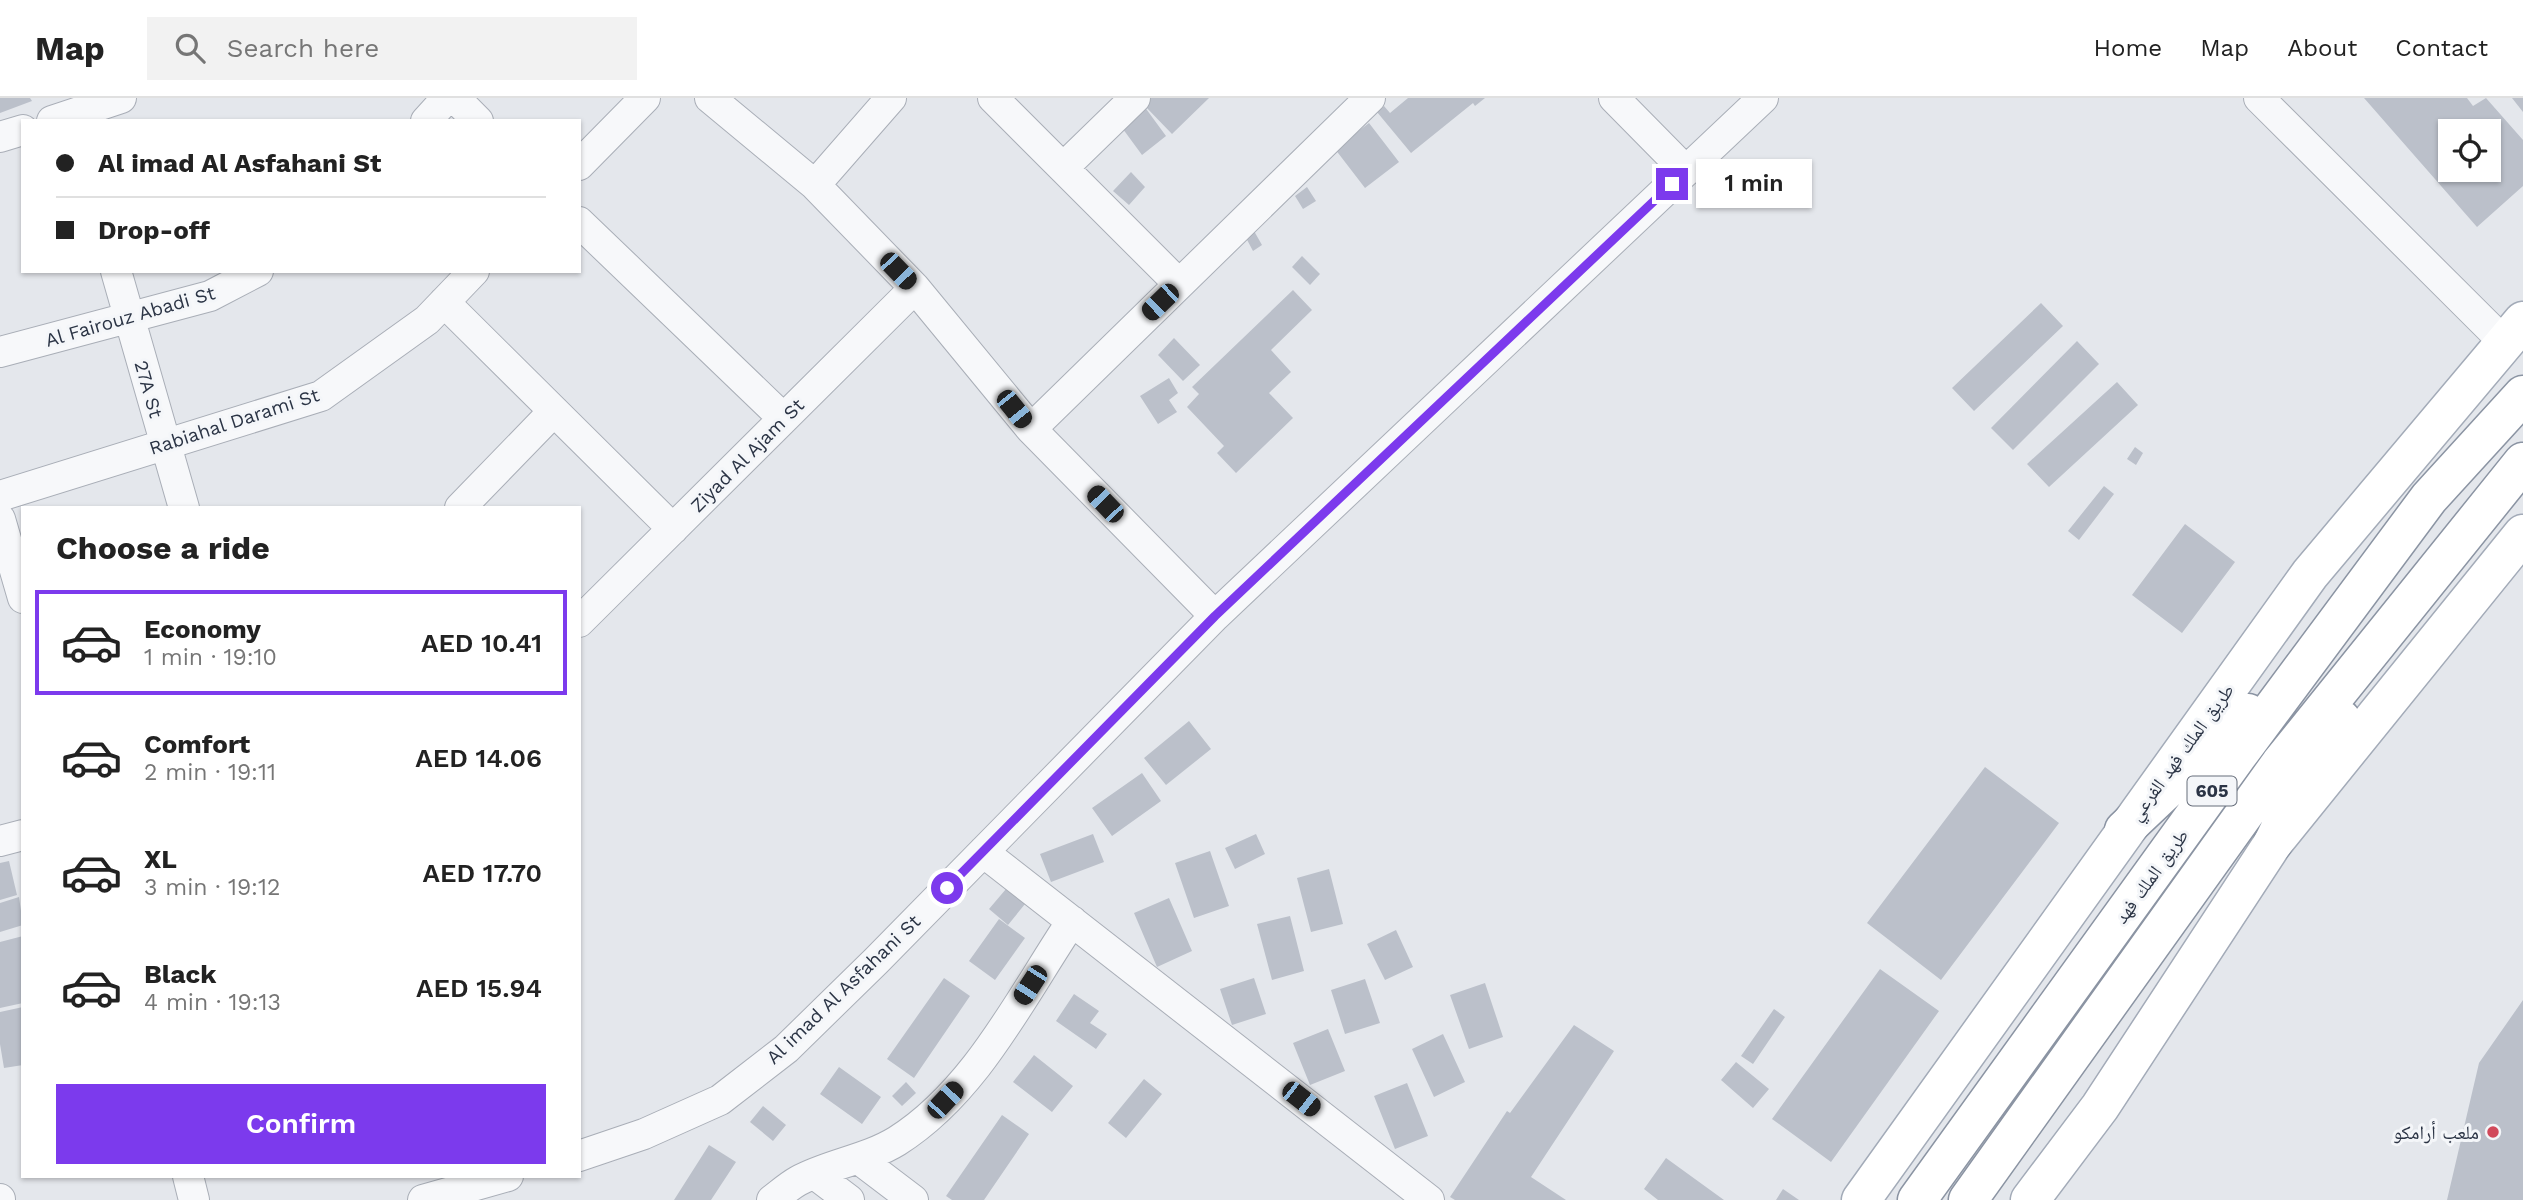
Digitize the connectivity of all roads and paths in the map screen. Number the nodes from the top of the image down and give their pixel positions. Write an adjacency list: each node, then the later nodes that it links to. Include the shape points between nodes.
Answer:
1 (121, 98): 13 (street)
2 (447, 98): 14 (street)
3 (456, 98): 15 (street)
4 (645, 98): 18 (street)
5 (710, 98): 21 (street)
6 (891, 98): 21 (street)
7 (993, 98): 19 (street)
8 (1135, 98): 19 (street)
9 (1370, 98): 26 (street)
10 (1614, 98): 20 (street)
11 (1763, 98): 20 (street, Al imad Al Asfahani St)
12 (2259, 98): 30 (street)
13 (65, 119)
14 (428, 119)
15 (476, 119)
16 (21, 131): 17 (street)
17 (0, 137)
18 (581, 163)
19 (1064, 167): 26 (street)
20 (1686, 171): 46 (street, Al imad Al Asfahani St)
21 (815, 185): 27 (street)
22 (581, 224): 34 (street)
23 (117, 273): 29 (street, 27A St)
24 (254, 273): 29 (street, Al Fairouz Abadi St, via 210,296)
25 (472, 273): 28 (street, Rabiahal Darami St)
26 (1179, 284): 35 (street)
27 (915, 288): 34 (street, Ziyad Al Ajam St); 35 (street)
28 (444, 302): 33 (street); 36 (street, Rabiahal Darami St, via 321,396)
29 (129, 317): 31 (street, Al Fairouz Abadi St); 36 (street, 27A St)
30 (2514, 332): 49 (main road, طريق الملك فهد الفرعي, via 2310,574)
31 (0, 352)
32 (2523, 395): 48 (main road, طريق الملك فهد / 605, via 2429,498)
33 (554, 411): 40 (street); 42 (street)
34 (783, 418): 42 (street, Ziyad Al Ajam St)
35 (1031, 429): 46 (street)
36 (165, 444): 38 (street, Rabiahal Darami St); 39 (street, 27A St)
37 (2523, 462): 45 (main road, طريق الملك فهد / 605)
38 (0, 496)
39 (183, 506)
40 (462, 506)
41 (0, 519): 44 (street)
42 (673, 529): 47 (street, Ziyad Al Ajam St)
43 (2523, 534): 52 (main road)
44 (21, 591)
45 (2409, 604): 52 (main road, via 2296,795); 68 (main road, طريق الملك فهد / 605, via 2280,764)
46 (1215, 616): 53 (street, Al imad Al Asfahani St)
47 (581, 620)
48 (2325, 638): 49 (main road); 67 (main road, طريق الملك فهد / 605)
49 (2124, 830): 66 (main road, طريق الملك فهد الفرعي)
50 (21, 836): 51 (street)
51 (0, 841)
52 (2273, 844): 69 (main road, via 2100,1107)
53 (983, 852): 54 (street); 55 (street, Al imad Al Asfahani St, via 786,1049 720,1100 644,1134)
54 (1072, 921): 56 (street, via 974,1069 931,1116 896,1142); 65 (street)
55 (582, 1146)
56 (859, 1159): 57 (street); 64 (street)
57 (816, 1175): 62 (street, via 798,1181); 63 (street)
58 (188, 1178): 60 (street)
59 (502, 1178): 61 (street)
60 (194, 1200)
61 (423, 1200)
62 (772, 1200)
63 (849, 1200)
64 (913, 1200)
65 (1429, 1200)
66 (1861, 1200)
67 (1917, 1200)
68 (1968, 1200)
69 (2031, 1200)

